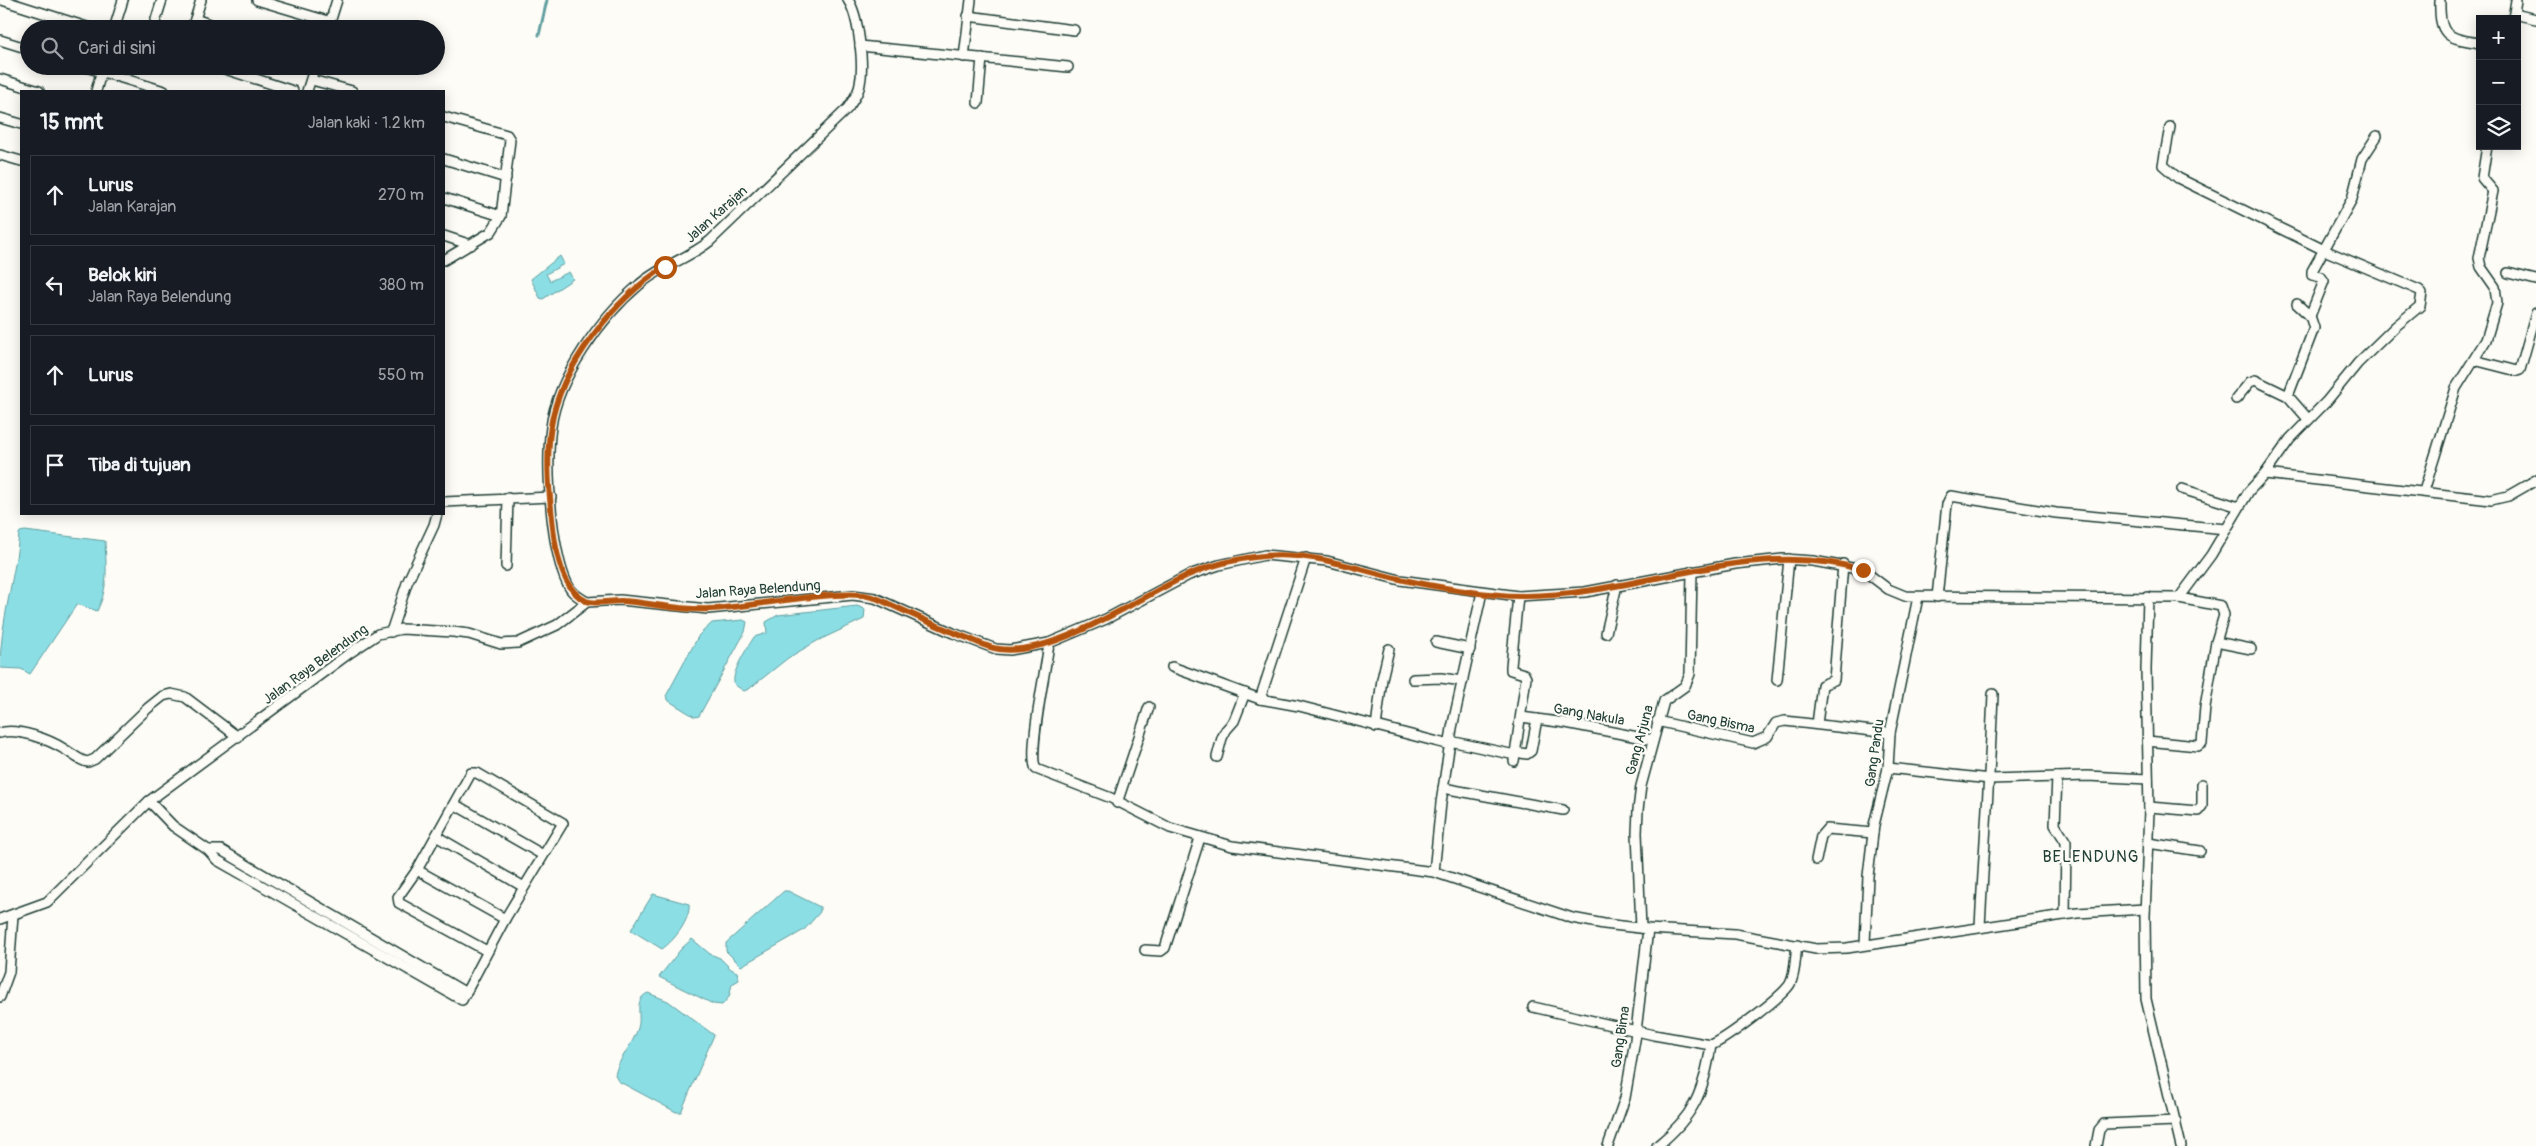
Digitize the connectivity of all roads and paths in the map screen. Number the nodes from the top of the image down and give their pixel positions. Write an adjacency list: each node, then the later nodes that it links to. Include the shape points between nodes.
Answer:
1 (2, 0): 15 (street)
2 (123, 0): 16 (street)
3 (162, 0): 17 (street)
4 (201, 0): 18 (street)
5 (257, 0): 19 (street)
6 (337, 0): 20 (street)
7 (848, 0): 25 (street, Jalan Karajan)
8 (971, 0): 12 (street)
9 (2440, 0): 23 (street, via 2441,24 2446,35)
10 (2516, 0): 11 (street)
11 (2513, 15)
12 (968, 16): 21 (street); 26 (street)
13 (2521, 17): 14 (street)
14 (2536, 19)
15 (65, 20)
16 (117, 20)
17 (156, 20)
18 (195, 20)
19 (315, 20)
20 (331, 20)
21 (1074, 30)
22 (0, 40): 24 (street)
23 (2476, 42)
24 (20, 46)
25 (860, 46): 26 (street); 71 (street, Jalan Karajan, via 861,83 848,108 710,241 639,284 594,334 569,375 557,403 551,426)
26 (964, 57): 27 (street)
27 (982, 58): 28 (street); 41 (street)
28 (1068, 67)
29 (100, 75): 36 (street)
30 (119, 75): 37 (street)
31 (244, 75): 38 (street)
32 (313, 75): 34 (street)
33 (0, 79): 35 (street)
34 (312, 80): 39 (street); 40 (street)
35 (36, 90)
36 (96, 90)
37 (161, 90)
38 (290, 90)
39 (307, 90)
40 (348, 90)
41 (978, 103)
42 (445, 117): 51 (street, via 507,135 510,140)
43 (0, 118): 44 (street)
44 (20, 124)
45 (2170, 127): 56 (street, via 2163,165 2168,171)
46 (2377, 136): 56 (street, via 2362,159 2352,199)
47 (2486, 150): 63 (street, via 2482,178 2492,191 2479,258 2498,298 2486,340)
48 (0, 155): 50 (street)
49 (445, 159): 51 (street)
50 (20, 161)
51 (506, 178): 53 (street)
52 (445, 198): 53 (street)
53 (501, 216): 55 (street, via 491,232)
54 (445, 236): 55 (street)
55 (471, 244): 57 (street)
56 (2324, 250): 62 (street, via 2312,270 2312,275 2324,281); 66 (street, via 2403,282 2419,290 2423,297 2420,306 2358,363)
57 (445, 259)
58 (2508, 273): 59 (street)
59 (2536, 280)
60 (2297, 304): 62 (street)
61 (2536, 313): 63 (street, via 2520,370)
62 (2310, 316): 64 (street, via 2313,332)
63 (2474, 360): 70 (street, via 2456,388)
64 (2288, 396): 65 (street, via 2255,380); 66 (street)
65 (2236, 399)
66 (2308, 419): 67 (street)
67 (2265, 474): 70 (street); 74 (street)
68 (2536, 480): 70 (street, via 2496,500)
69 (2182, 489): 74 (street)
70 (2424, 491)
71 (551, 497): 72 (street); 89 (street, Jalan Karajan, via 556,548 565,576 571,591)
72 (508, 498): 73 (street); 80 (street)
73 (445, 502)
74 (2239, 507): 76 (street)
75 (436, 515): 90 (street, via 407,583)
76 (2226, 529): 86 (street, via 2056,513 1951,496); 88 (street)
77 (1306, 558): 83 (street, Jalan Raya Belendung, via 1400,580); 94 (street, Jalan Raya Belendung, via 1265,556 1219,565 1189,575 1106,619); 104 (street)
78 (1789, 559): 79 (street, Jalan Raya Belendung); 81 (street, Jalan Raya Belendung); 100 (street)
79 (1843, 564): 85 (street, Jalan Raya Belendung, via 1869,572 1896,594); 109 (street, via 1834,680 1822,685)
80 (506, 566)
81 (1692, 572): 82 (street, Jalan Raya Belendung); 108 (street, Gang Arjuna, via 1690,674 1685,686 1664,701)
82 (1617, 585): 84 (street, Jalan Raya Belendung, via 1577,592); 91 (street)
83 (1482, 592): 84 (street, Jalan Raya Belendung); 96 (street)
84 (1518, 596): 106 (street, via 1510,657 1511,670 1526,675)
85 (1918, 597): 86 (street, Jalan Raya Belendung); 112 (street, Gang Pandu)
86 (1937, 597): 87 (street, Jalan Raya Belendung)
87 (2148, 597): 88 (street, Jalan Raya Belendung); 115 (street)
88 (2179, 598): 93 (street, Jalan Raya Belendung, via 2222,607 2224,615)
89 (587, 602): 90 (street, Jalan Raya Belendung, via 557,625 518,643 501,644 470,634 424,629); 94 (street, Jalan Raya Belendung, via 620,600 708,609 864,595 996,649 1010,650)
90 (391, 632): 113 (street, Jalan Raya Belendung, via 378,634 351,652)
91 (1606, 633)
92 (1436, 642): 96 (street)
93 (2216, 642): 97 (street); 115 (street, via 2204,707 2202,743 2198,746)
94 (1049, 643): 126 (street, via 1034,767)
95 (1389, 649): 110 (street)
96 (1470, 649): 101 (street)
97 (2251, 649)
98 (1172, 667): 102 (street)
99 (1413, 679): 101 (street)
100 (1777, 680)
101 (1463, 681): 116 (street)
102 (1245, 693): 104 (street); 118 (street, via 1234,722 1222,738)
103 (1993, 694): 121 (street)
104 (1260, 699): 110 (street)
105 (1149, 707): 126 (street)
106 (1521, 717): 107 (street, Gang Nakula); 117 (street)
107 (1537, 719): 114 (street, Gang Nakula); 117 (street, via 1531,751)
108 (1657, 721): 109 (street, Gang Bisma, via 1753,743 1762,741 1773,725 1780,721); 114 (street, Gang Arjuna)
109 (1817, 724): 112 (street, Gang Bisma)
110 (1376, 727): 116 (street)
111 (0, 733): 113 (street, via 9,731 40,738 88,762 148,708 171,694 185,697)
112 (1890, 733): 119 (street, Gang Pandu)
113 (238, 737): 125 (street, Jalan Raya Belendung)
114 (1653, 740): 146 (street, Gang Arjuna, via 1641,786 1638,818)
115 (2147, 742): 122 (street)
116 (1450, 743): 117 (street); 124 (street)
117 (1515, 756)
118 (1217, 757)
119 (1888, 768): 121 (street); 130 (street, Gang Pandu)
120 (2057, 777): 121 (street); 122 (street); 142 (street, via 2055,825 2066,842)
121 (1990, 779): 145 (street)
122 (2148, 779): 128 (street)
123 (2202, 784): 128 (street, via 2202,806 2198,811)
124 (1443, 788): 129 (street); 138 (street)
125 (149, 801): 141 (street, Jalan Raya Belendung, via 47,902); 150 (street, via 174,826 208,850 221,850 466,993)
126 (1117, 803): 132 (street)
127 (454, 804): 131 (street); 135 (street); 135 (street, via 471,773 485,777 564,822)
128 (2149, 806): 133 (street)
129 (1563, 810)
130 (1873, 833): 136 (street, via 1827,829 1821,836); 147 (street, Gang Pandu)
131 (436, 836): 137 (street); 139 (street)
132 (1200, 838): 138 (street, via 1232,846); 149 (street, via 1165,948 1161,951)
133 (2148, 843): 134 (street); 140 (street)
134 (2200, 851)
135 (543, 855): 139 (street)
136 (1816, 860)
137 (417, 870): 144 (street); 150 (street, via 398,898 399,903)
138 (1434, 872): 146 (street, via 1572,918)
139 (524, 887): 144 (street)
140 (2145, 909): 142 (street); 155 (street, via 2146,999)
141 (13, 915): 143 (street, Jalan Raya Belendung); 151 (street, via 9,972)
142 (2064, 915): 145 (street)
143 (0, 919)
144 (505, 919): 150 (street)
145 (1980, 927): 147 (street)
146 (1645, 929): 148 (street, via 1735,934); 153 (street, Gang Bima)
147 (1865, 944): 148 (street, via 1826,950)
148 (1797, 945): 154 (street, via 1789,986 1760,1012)
149 (1145, 950)
150 (487, 951)
151 (0, 996)
152 (1533, 1007): 153 (street)
153 (1636, 1031): 154 (street); 156 (street, Gang Bima, via 1625,1098)
154 (1710, 1045): 157 (street, via 1698,1101 1666,1139)
155 (2176, 1121): 158 (street, via 2104,1124 2098,1130); 159 (street)
156 (1608, 1146)
157 (1656, 1146)
158 (2096, 1146)
159 (2181, 1146)

